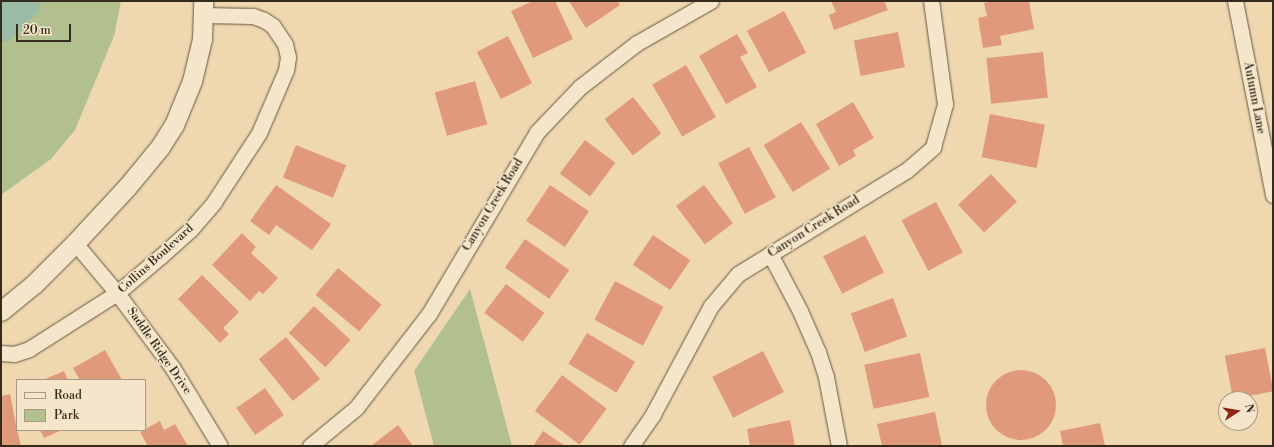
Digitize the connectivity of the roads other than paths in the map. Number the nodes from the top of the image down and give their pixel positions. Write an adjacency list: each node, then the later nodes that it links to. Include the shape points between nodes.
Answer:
1 (711, 1): 12 (street, Canyon Creek Road, via 637,43 580,87 537,132 429,314 356,408)
2 (931, 1): 7 (street, Canyon Creek Road, via 945,104 933,147 907,170)
3 (1235, 1): 5 (street, Autumn Lane)
4 (203, 8): 6 (street, Collins Boulevard, via 202,39 196,66 174,125 144,168); 8 (street, Collins Boulevard, via 253,16 273,26 285,44 288,57 286,70 259,133 214,202 190,230)
5 (1273, 195)
6 (75, 243): 8 (street, Saddle Ridge Drive); 9 (street, Collins Boulevard, via 34,284)
7 (770, 254): 13 (street, Canyon Creek Road, via 738,274 711,306 653,414); 14 (street, via 818,352)
8 (117, 294): 10 (street, Collins Boulevard, via 29,349 14,354); 11 (street, Saddle Ridge Drive, via 172,367)
9 (1, 311)
10 (1, 353)
11 (220, 446)
12 (310, 446)
13 (631, 446)
14 (839, 446)

